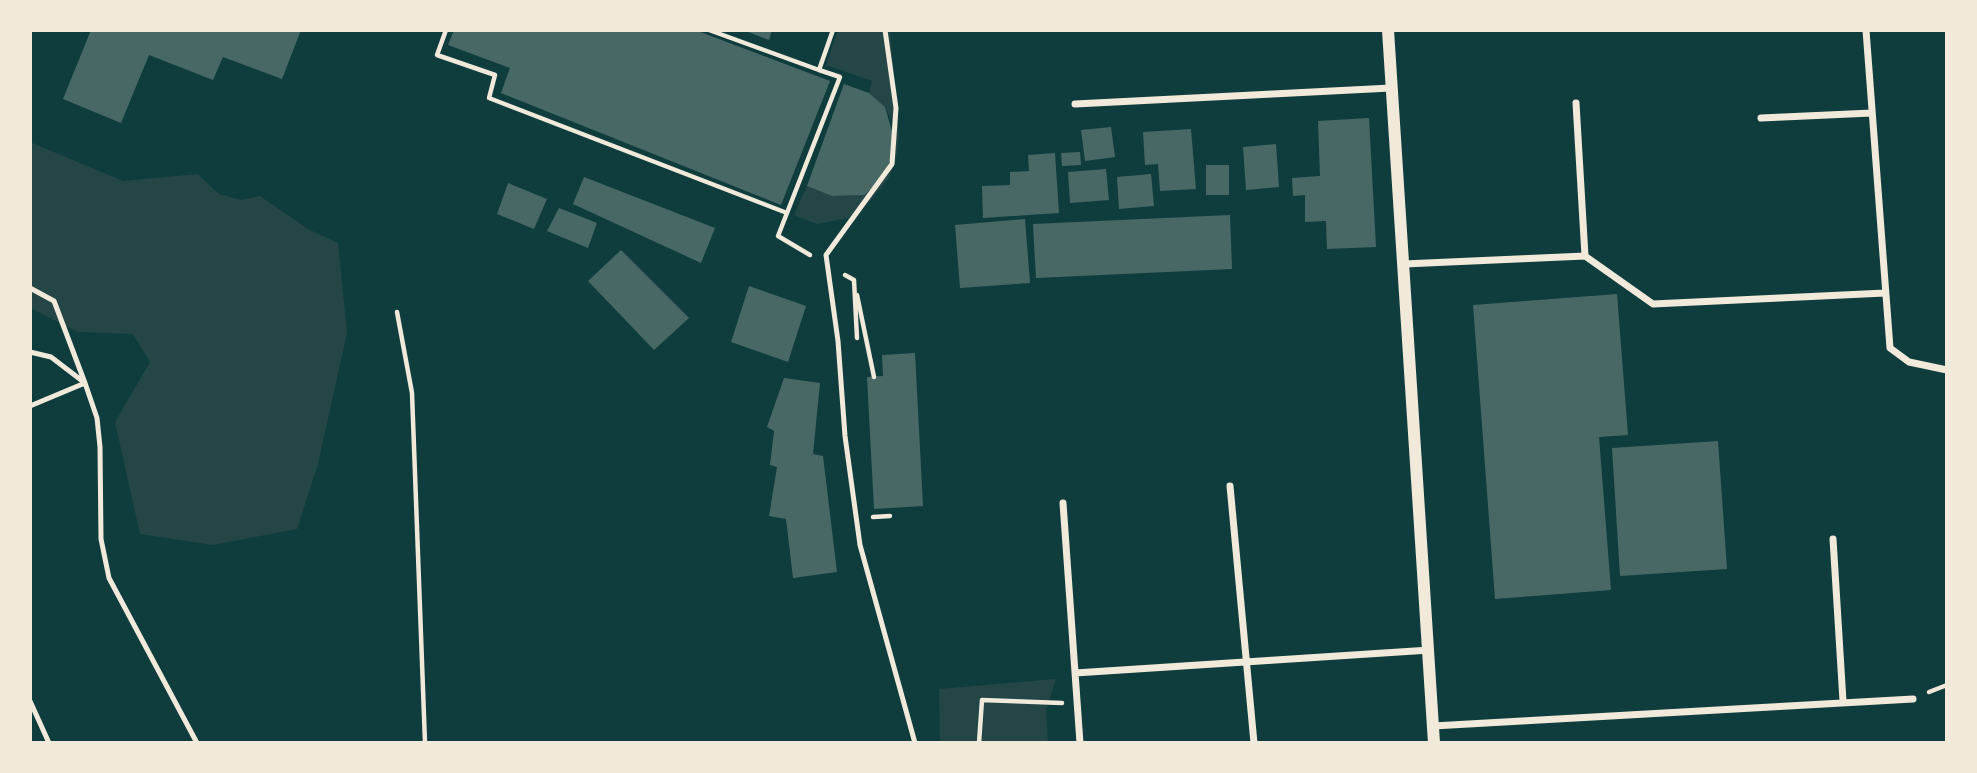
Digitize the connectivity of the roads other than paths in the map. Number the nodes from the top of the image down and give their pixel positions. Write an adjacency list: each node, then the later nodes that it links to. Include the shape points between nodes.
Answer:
1 (885, 30): 29 (lane, via 896,108 892,164 826,255 860,545)
2 (1388, 30): 4 (street)
3 (1866, 30): 7 (street)
4 (1391, 88): 6 (street); 10 (street)
5 (1577, 103): 9 (street)
6 (1075, 104)
7 (1872, 113): 8 (street); 12 (street)
8 (1761, 118)
9 (1585, 256): 10 (street); 12 (street, via 1653,304)
10 (1404, 264): 20 (street)
11 (30, 288): 15 (lane, via 54,301)
12 (1885, 293): 14 (street, via 1889,348 1909,362)
13 (30, 352): 15 (lane, via 51,357)
14 (1947, 370)
15 (85, 383): 16 (lane); 28 (lane, via 97,418 101,539 109,578)
16 (30, 406)
17 (1230, 486): 21 (street)
18 (1063, 503): 22 (street)
19 (1833, 539): 25 (street)
20 (1430, 650): 21 (street); 26 (street)
21 (1245, 661): 22 (street); 31 (street)
22 (1075, 673): 30 (street)
23 (1913, 699): 25 (street)
24 (30, 701): 27 (lane)
25 (1843, 701): 26 (street)
26 (1433, 726): 32 (street)
27 (49, 743)
28 (197, 743)
29 (915, 743)
30 (1080, 743)
31 (1254, 743)
32 (1434, 743)

